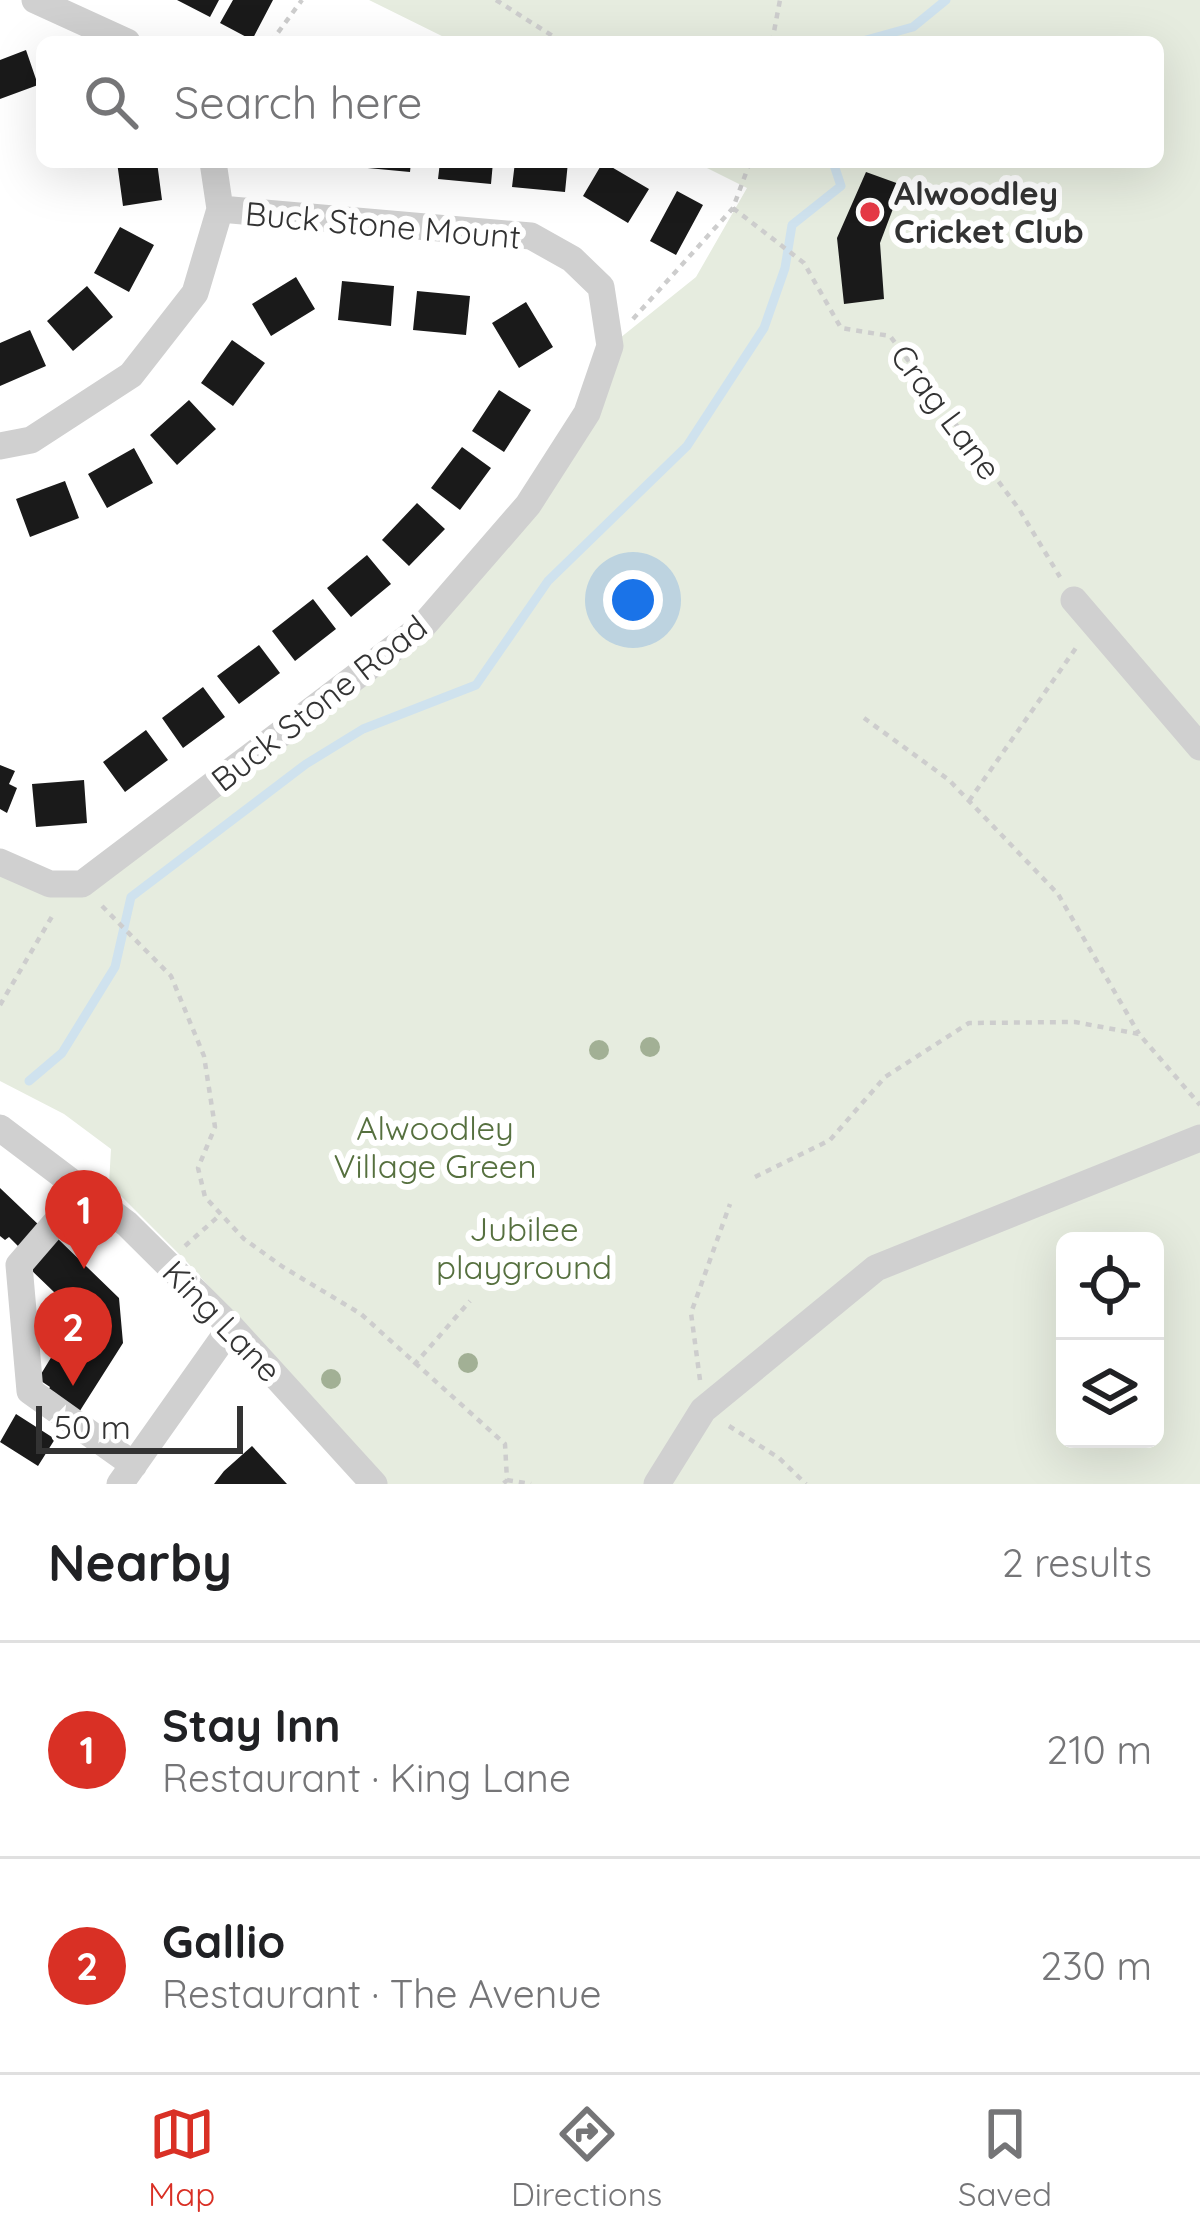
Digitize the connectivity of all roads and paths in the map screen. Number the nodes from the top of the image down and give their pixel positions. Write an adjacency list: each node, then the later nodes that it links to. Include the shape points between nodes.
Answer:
1 (35, 0): 5 (street)
2 (302, 0): 6 (path)
3 (496, 0): 7 (path)
4 (781, 0): 8 (path)
5 (114, 36)
6 (275, 36)
7 (553, 36)
8 (773, 36)
9 (213, 168): 12 (street)
10 (748, 168): 11 (path)
11 (733, 208): 14 (path); 16 (path, Crag Lane, via 804,263 842,328 890,336 1019,508)
12 (220, 209): 13 (street, Buck Stone Mount, via 531,236); 15 (street, via 195,293 131,375 32,440)
13 (601, 287): 14 (street, Buck Stone Road)
14 (610, 346): 21 (street, Buck Stone Road, via 587,413 528,505 423,626)
15 (0, 446)
16 (1074, 600): 18 (street); 19 (path, via 1078,647)
17 (864, 718): 19 (path)
18 (1200, 746)
19 (969, 801): 24 (path, via 1058,894)
20 (0, 862): 21 (street, via 50,884)
21 (74, 884): 23 (path)
22 (110, 915): 30 (path, via 171,976 204,1056 214,1127 198,1168 205,1197)
23 (0, 1005)
24 (1138, 1034): 25 (path); 28 (path, via 1075,1022 969,1023 885,1077 830,1141)
25 (1200, 1105)
26 (0, 1128): 32 (street, King Lane)
27 (1200, 1138): 36 (street, via 876,1268)
28 (754, 1177)
29 (730, 1204): 36 (path, via 691,1313)
30 (221, 1214): 32 (path); 35 (path, via 283,1268 362,1314)
31 (57, 1221): 37 (street, via 19,1265 30,1391)
32 (166, 1262): 34 (street, King Lane)
33 (470, 1301): 35 (path)
34 (231, 1327): 37 (street); 39 (street, King Lane)
35 (414, 1365): 38 (path, via 505,1444)
36 (703, 1410): 41 (street); 42 (path)
37 (127, 1474)
38 (505, 1482): 40 (path)
39 (374, 1484)
40 (531, 1484)
41 (657, 1484)
42 (806, 1484)

